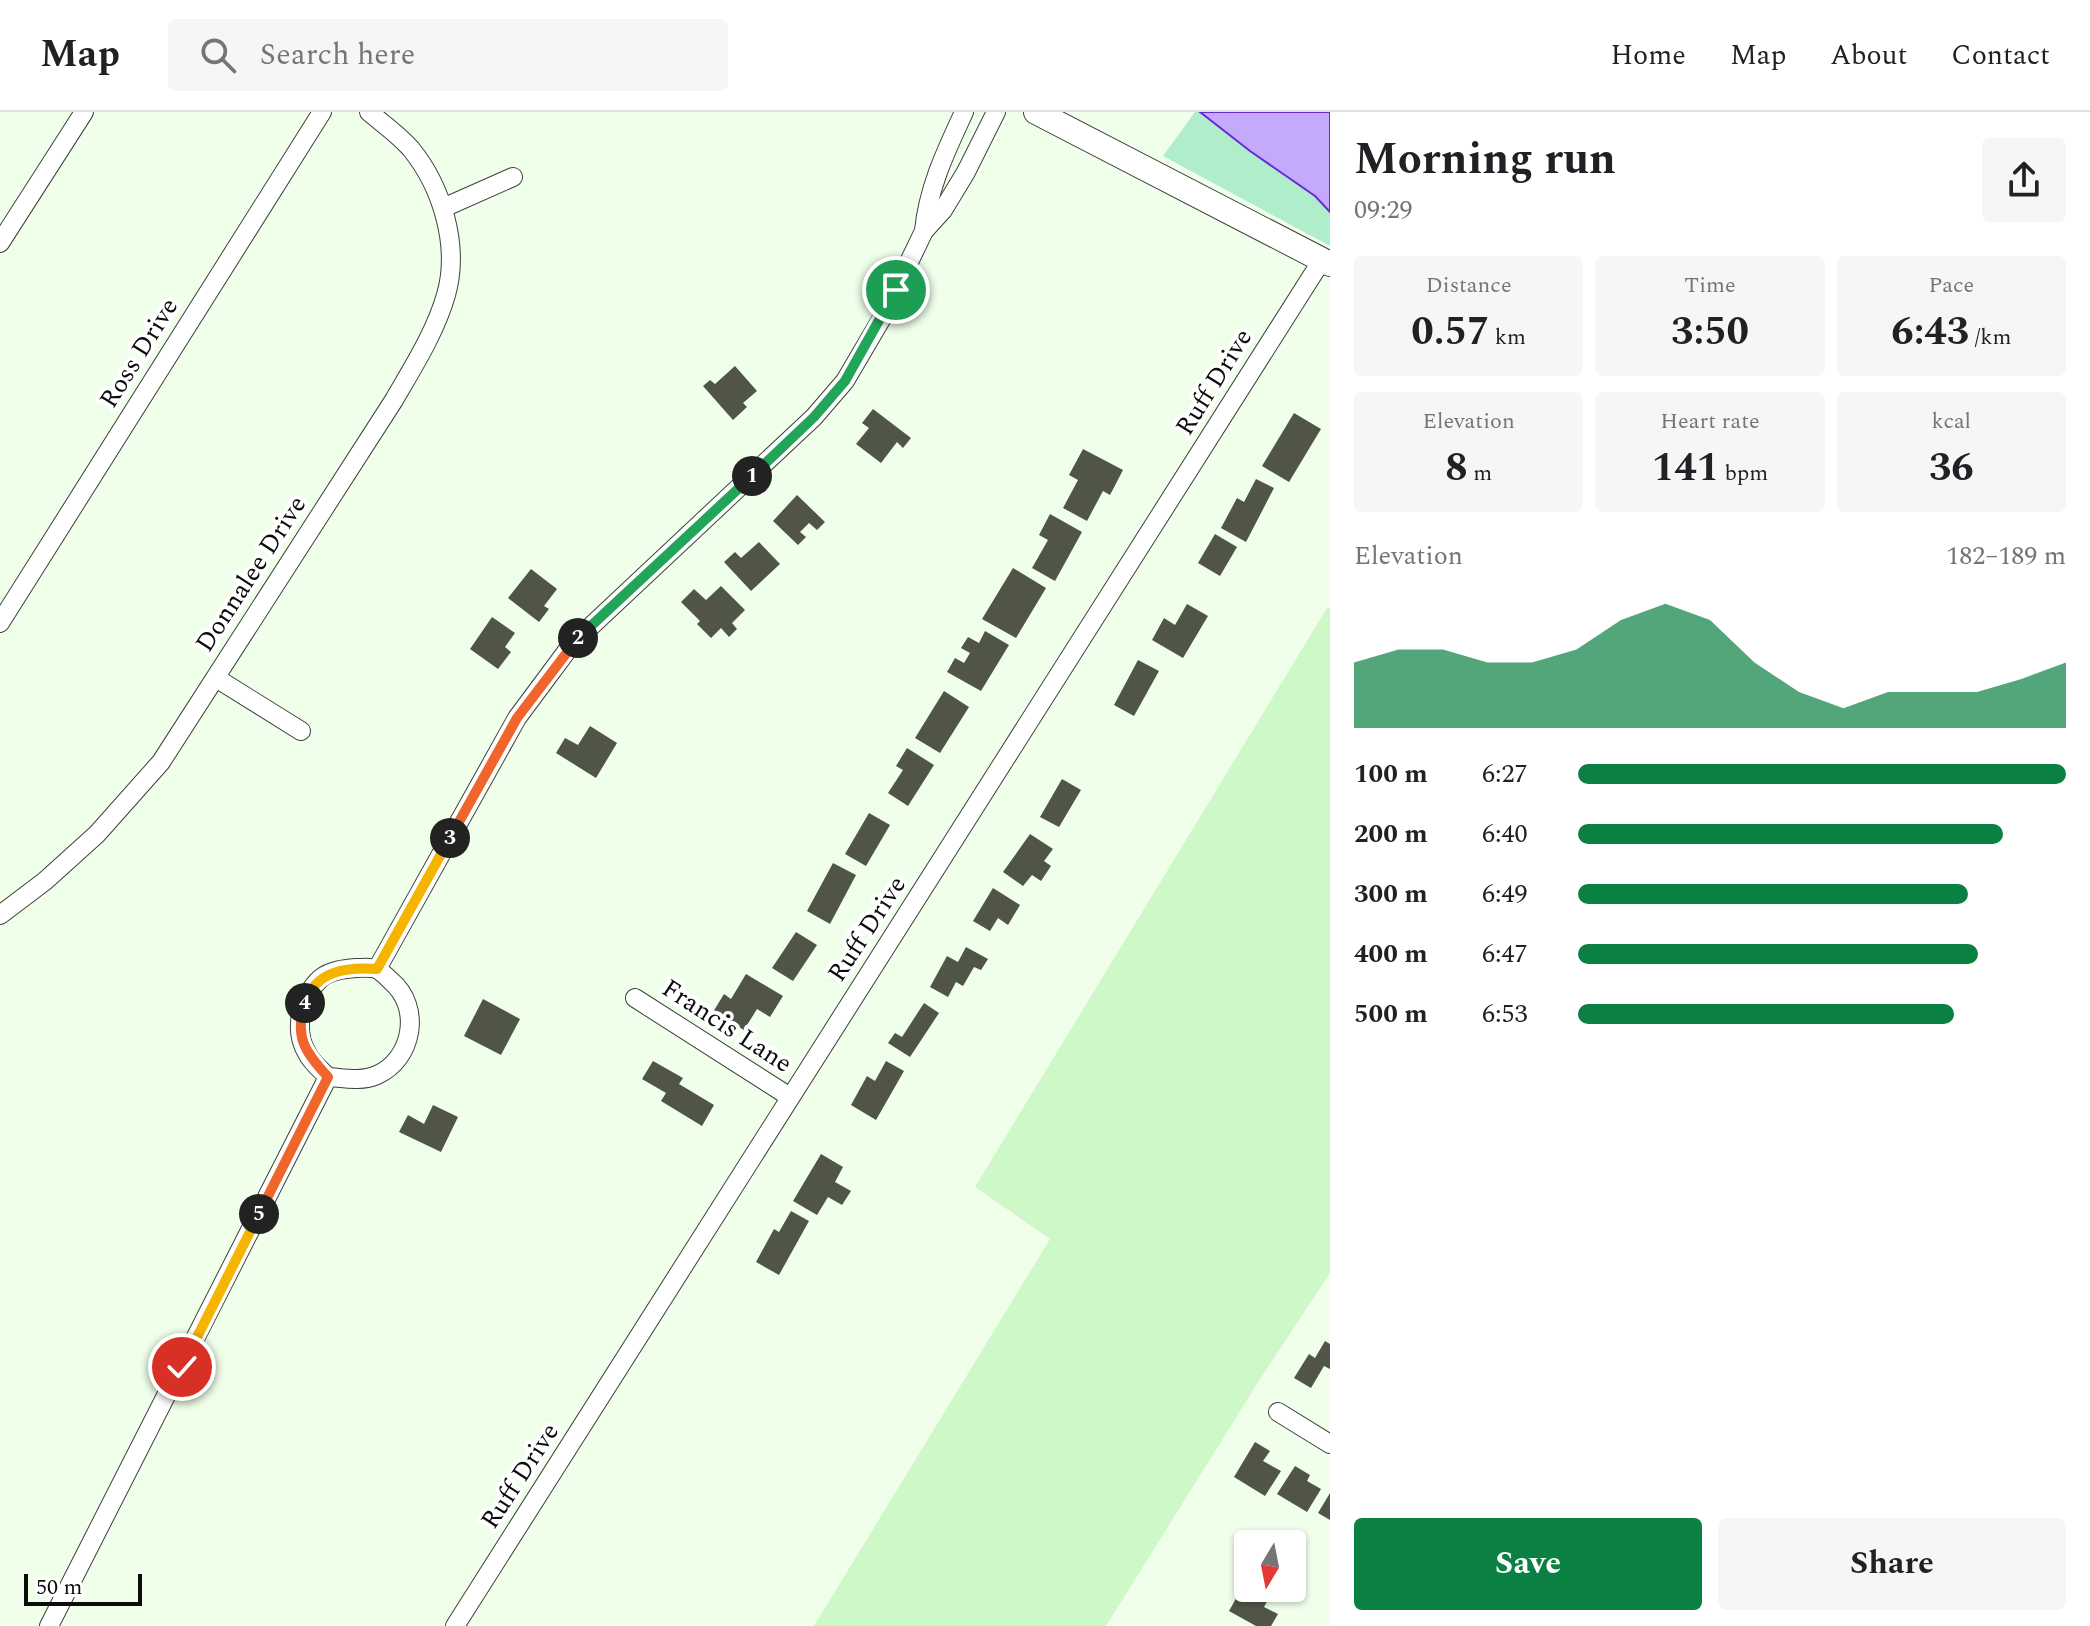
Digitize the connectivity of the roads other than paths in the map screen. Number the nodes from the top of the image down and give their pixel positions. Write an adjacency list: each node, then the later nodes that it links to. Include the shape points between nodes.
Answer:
1 (84, 112): 10 (street)
2 (322, 112): 12 (street, Ross Drive)
3 (369, 112): 8 (street, Donnalee Drive, via 410,149)
4 (964, 112): 9 (street, via 937,175)
5 (996, 112): 9 (street, via 966,172)
6 (1036, 112): 11 (street)
7 (513, 177): 8 (street)
8 (443, 208): 13 (street, Donnalee Drive, via 450,247 447,293 421,354)
9 (924, 231): 16 (street, via 845,381 814,417 572,644 517,718)
10 (0, 243)
11 (1326, 262): 19 (street, Ruff Drive)
12 (0, 623)
13 (216, 678): 14 (street); 15 (street, Donnalee Drive, via 133,796 45,881)
14 (301, 731)
15 (0, 915)
16 (377, 969): 18 (street, via 338,970 322,977 308,993 298,1025 306,1053); 18 (street, via 396,985 408,1008 409,1040 400,1057 377,1075 361,1080)
17 (635, 998): 19 (street, Francis Lane)
18 (328, 1077): 22 (street)
19 (790, 1097): 23 (street, Ruff Drive)
20 (1278, 1412): 21 (street)
21 (1330, 1444)
22 (49, 1626)
23 (455, 1626)

